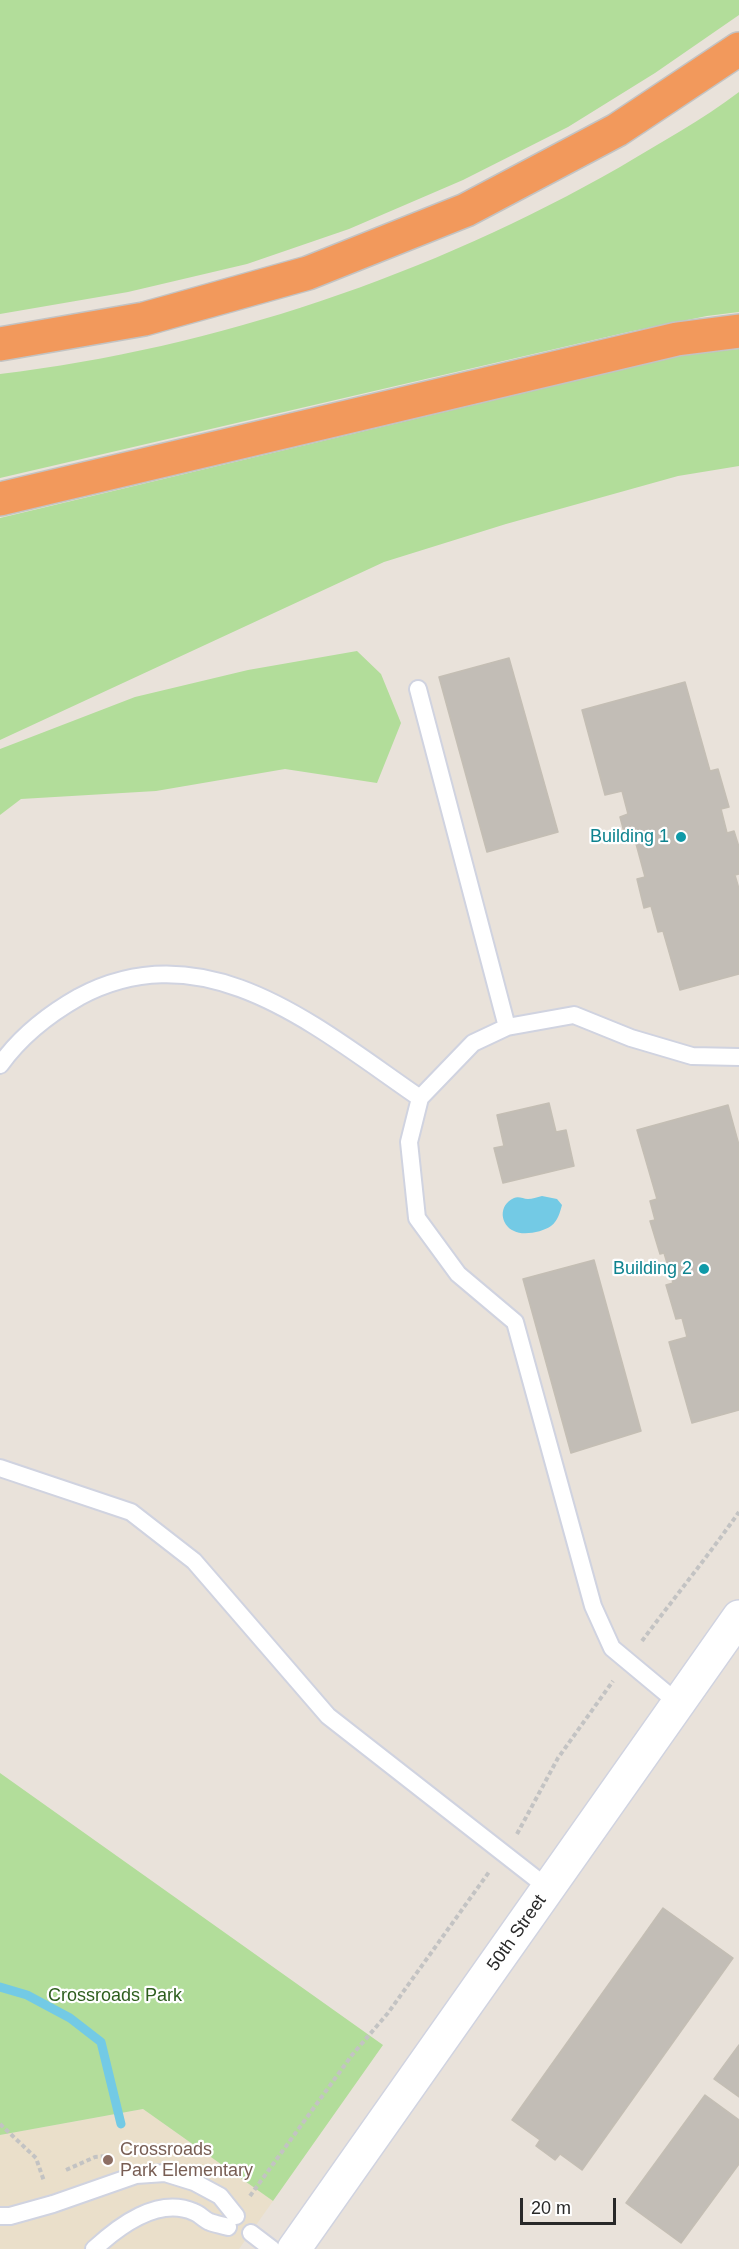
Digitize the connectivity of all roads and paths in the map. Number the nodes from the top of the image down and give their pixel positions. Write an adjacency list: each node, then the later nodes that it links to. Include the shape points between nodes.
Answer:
1 (739, 49): 3 (highway, via 617,130 466,210 308,273 144,319)
2 (739, 331): 4 (highway, via 677,339)
3 (0, 344)
4 (0, 499)
5 (418, 689): 6 (lane)
6 (507, 1027): 7 (lane, via 574,1015 631,1038 693,1056); 9 (lane, via 473,1043)
7 (739, 1056)
8 (0, 1065): 9 (lane, via 52,1012 98,987 153,974 195,975 295,1012)
9 (420, 1098): 12 (lane, via 409,1142 417,1218 458,1274 515,1322 593,1606 612,1648)
10 (0, 1468): 13 (lane, via 131,1512 194,1561 328,1716)
11 (739, 1617): 12 (main road, 50th Street)
12 (678, 1703): 13 (main road, 50th Street)
13 (548, 1888): 20 (main road, 50th Street)
14 (0, 2124): 15 (path, via 36,2158)
15 (44, 2181)
16 (0, 2216): 18 (lane, via 53,2204 136,2175 165,2173 194,2181 220,2196 232,2221 210,2222 193,2211 170,2207 133,2219)
17 (250, 2233): 19 (lane)
18 (94, 2249)
19 (272, 2249)
20 (294, 2249)

